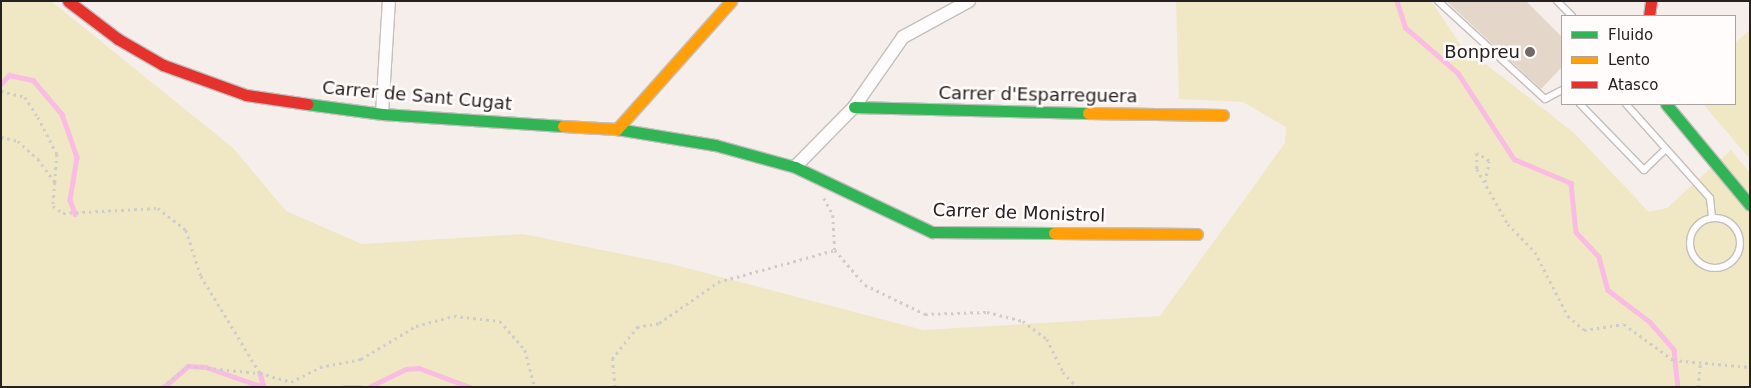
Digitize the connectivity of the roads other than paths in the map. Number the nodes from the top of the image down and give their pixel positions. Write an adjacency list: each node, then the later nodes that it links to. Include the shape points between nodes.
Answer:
1 (68, 1): 15 (street, Carrer de Sant Cugat, via 118,39 163,65 246,95)
2 (389, 1): 15 (street)
3 (731, 1): 17 (street)
4 (969, 1): 14 (street, via 903,37)
5 (1438, 1): 10 (lane, via 1545,99)
6 (1557, 1): 8 (lane)
7 (1651, 1): 9 (street)
8 (1571, 15)
9 (1649, 15)
10 (1561, 91)
11 (1581, 105): 18 (lane, via 1644,170)
12 (1627, 105): 18 (lane)
13 (1667, 105): 20 (street)
14 (854, 107): 16 (street, Carrer d'Esparreguera, via 875,111); 19 (street)
15 (382, 114): 17 (street, Carrer de Sant Cugat)
16 (1223, 115)
17 (617, 129): 19 (street, Carrer de Sant Cugat, via 715,145)
18 (1666, 149): 21 (lane, via 1710,198)
19 (794, 167): 22 (street, Carrer de Monistrol, via 932,232)
20 (1750, 205)
21 (1712, 218): 21 (lane, via 1699,223 1689,242 1698,261 1717,268 1730,262 1740,244 1732,224)
22 (1197, 234)

